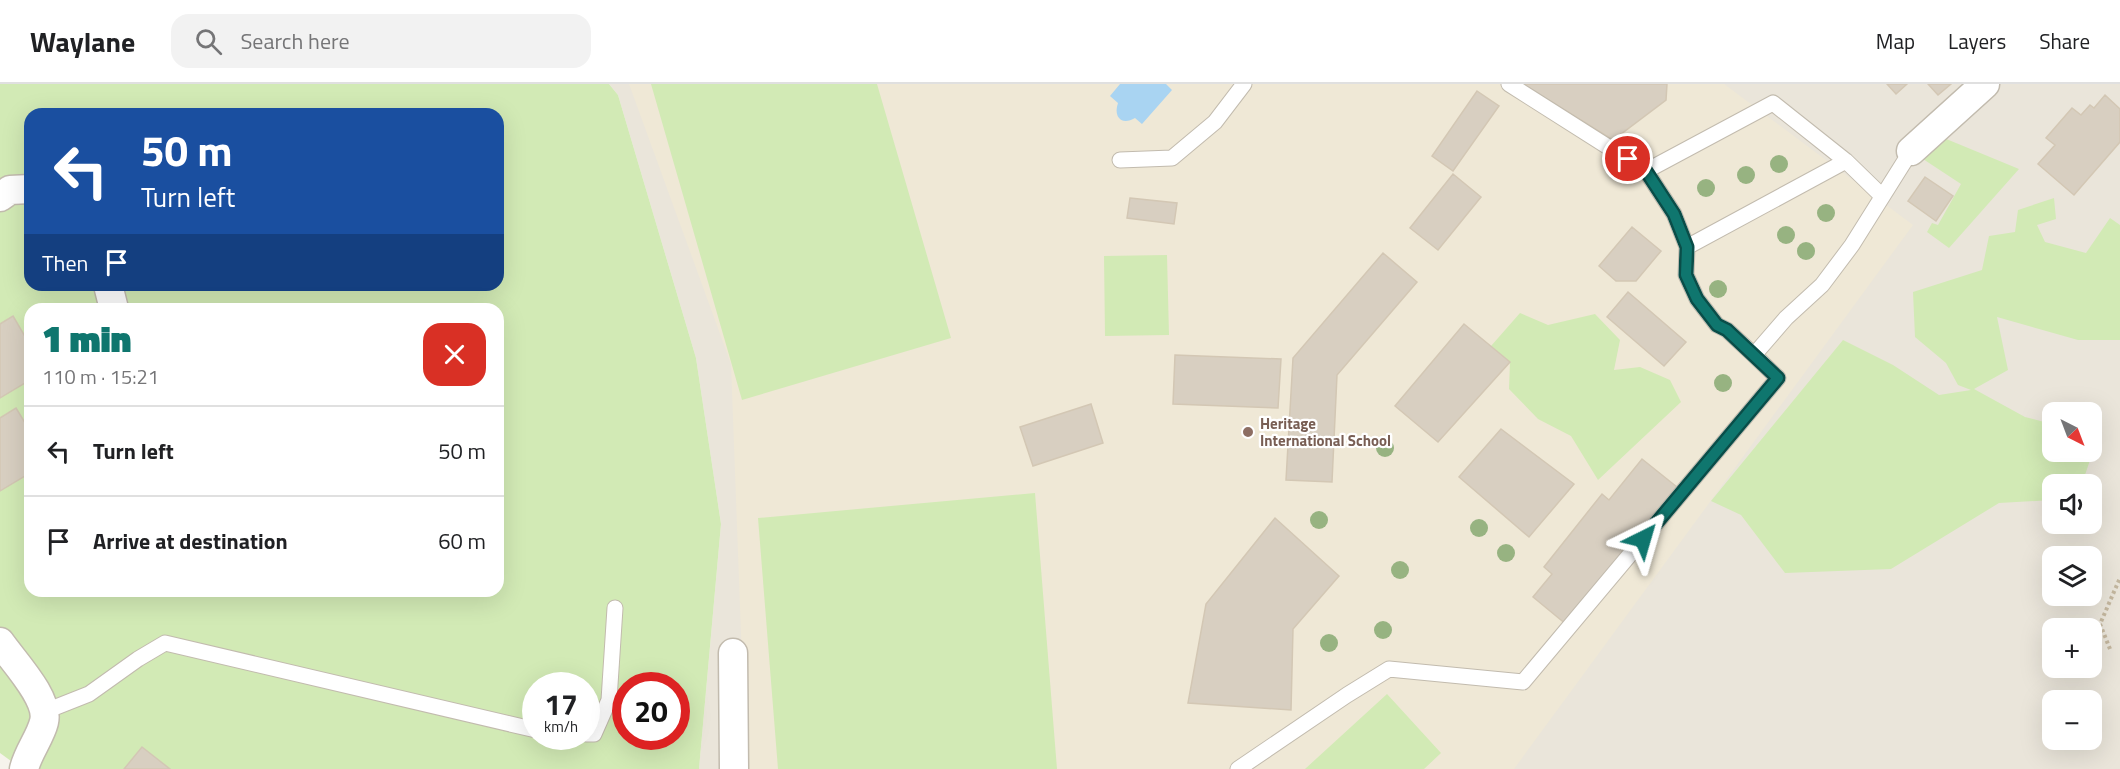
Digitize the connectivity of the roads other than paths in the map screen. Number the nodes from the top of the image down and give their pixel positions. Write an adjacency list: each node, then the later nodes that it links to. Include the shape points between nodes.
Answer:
1 (1244, 84): 5 (lane, via 1215,122 1172,158)
2 (1509, 84): 7 (lane)
3 (1985, 84): 4 (street)
4 (1911, 151): 9 (lane)
5 (1120, 160)
6 (1846, 161): 7 (lane, via 1773,103); 9 (lane); 11 (lane)
7 (1646, 171): 11 (lane, via 1674,214)
8 (24, 189): 10 (street, via 10,190)
9 (1882, 196): 12 (lane, via 1822,285)
10 (0, 197)
11 (1687, 247): 12 (lane, via 1686,275 1697,299 1717,325)
12 (1754, 355): 21 (lane, via 1778,378 1523,682 1389,669)
13 (615, 608): 17 (lane, via 609,700)
14 (0, 642): 16 (street)
15 (733, 653): 20 (street)
16 (46, 711): 18 (lane, via 89,694 165,643); 19 (street)
17 (600, 720)
18 (522, 727)
19 (24, 769)
20 (734, 769)
21 (1238, 769)

